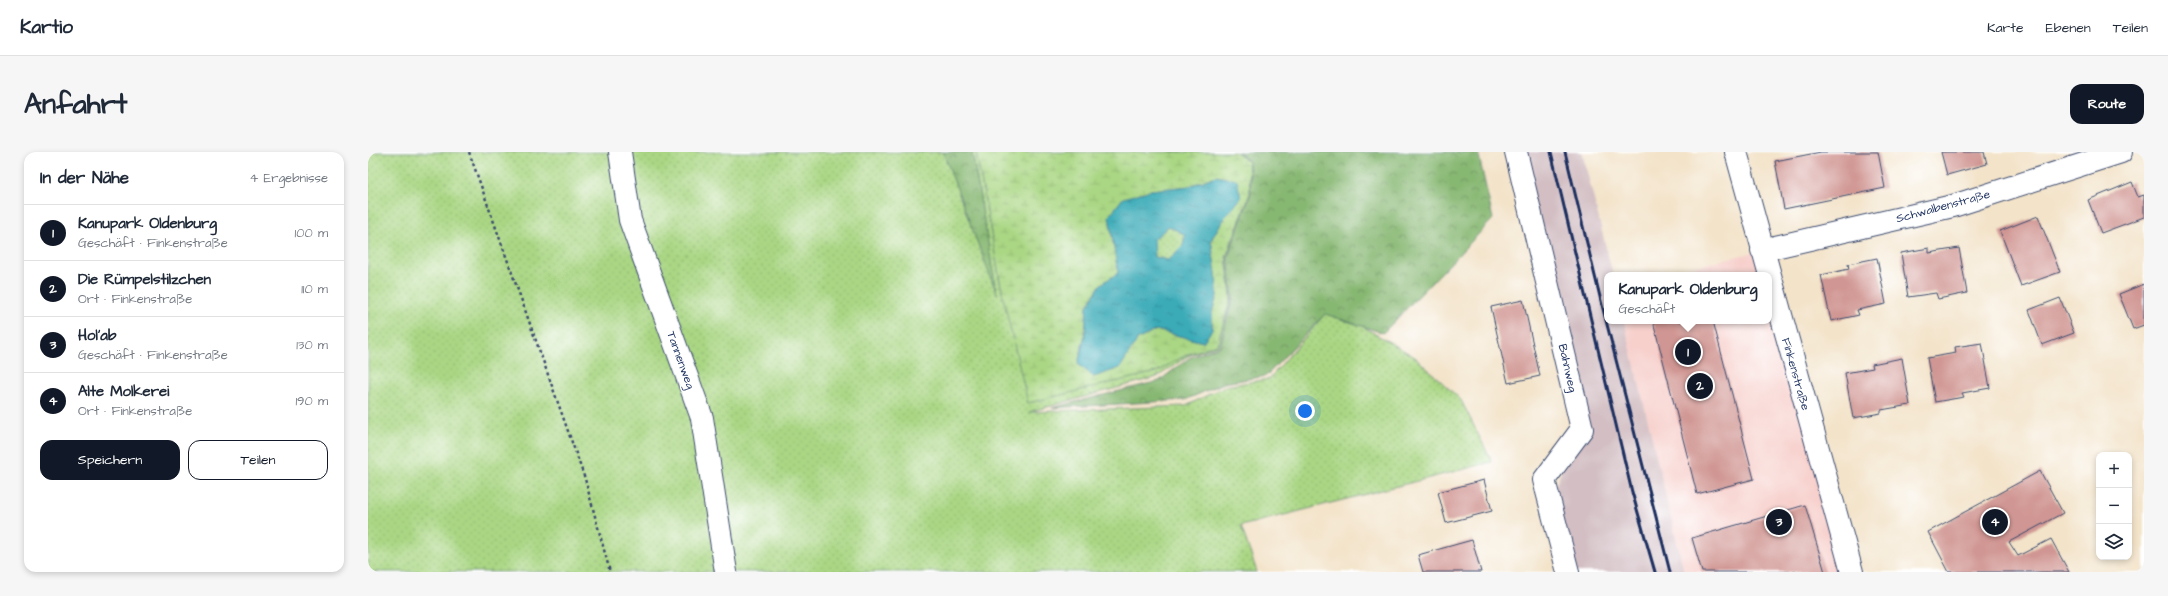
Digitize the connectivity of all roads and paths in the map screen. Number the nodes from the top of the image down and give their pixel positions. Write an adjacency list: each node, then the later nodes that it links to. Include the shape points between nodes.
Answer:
1 (469, 152): 9 (path, via 585,479)
2 (620, 152): 10 (street, Tannenweg, via 630,220 702,418)
3 (1516, 152): 11 (street, Bahnweg, via 1582,429 1544,480)
4 (1736, 152): 6 (street, Finkenstraße)
5 (2121, 152): 6 (street, Schwalbenstraße, via 1953,206)
6 (1762, 250): 7 (street, Finkenstraße)
7 (1768, 272)
8 (1772, 286): 12 (street, Finkenstraße)
9 (610, 572)
10 (726, 572)
11 (1568, 572)
12 (1852, 572)

